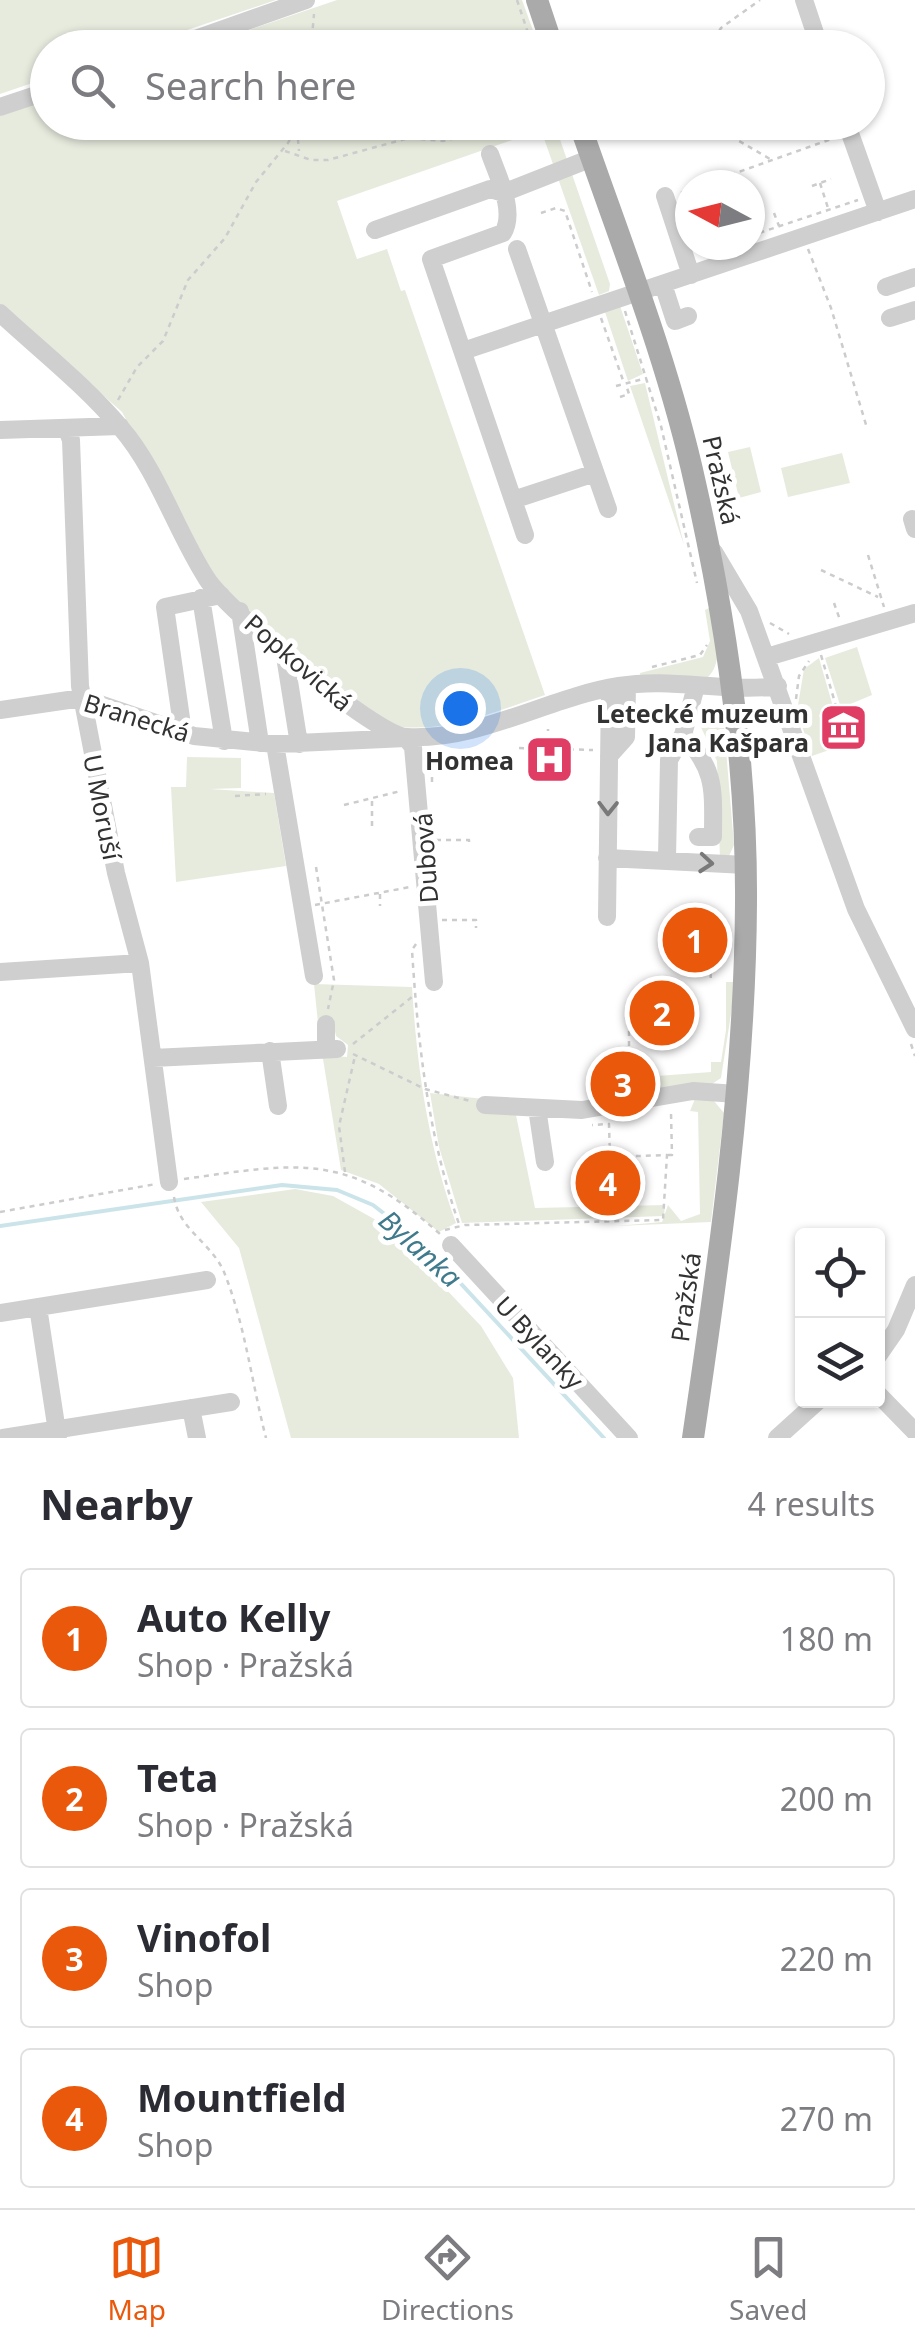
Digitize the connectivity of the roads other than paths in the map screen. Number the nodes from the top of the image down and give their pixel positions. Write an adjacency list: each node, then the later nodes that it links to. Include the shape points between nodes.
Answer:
1 (306, 0): 4 (street)
2 (537, 0): 5 (main road)
3 (804, 0): 6 (street)
4 (221, 30)
5 (547, 30)
6 (814, 30)
7 (30, 96): 8 (street)
8 (0, 107)
9 (580, 140): 12 (main road, Pražská)
10 (851, 140): 16 (street)
11 (490, 154): 13 (street)
12 (592, 158): 13 (street); 23 (main road, Pražská)
13 (503, 193): 17 (street, via 490,189); 29 (street, via 502,233 432,259)
14 (665, 196): 19 (street)
15 (915, 199): 16 (street)
16 (875, 204): 19 (street, via 804,236)
17 (375, 230)
18 (517, 248): 28 (street)
19 (688, 266): 21 (street)
20 (915, 277): 22 (street)
21 (663, 284): 23 (street); 26 (street, via 675,321)
22 (886, 287)
23 (631, 300): 28 (street); 36 (main road, Pražská, via 671,390)
24 (915, 310): 27 (street)
25 (0, 313): 30 (street, Popkovická)
26 (688, 316)
27 (890, 318)
28 (543, 324): 29 (street); 33 (street)
29 (463, 351): 34 (street)
30 (109, 415): 31 (street); 31 (street); 38 (street, Popkovická)
31 (76, 428): 32 (street); 48 (street, U Moruší, via 71,440)
32 (0, 430)
33 (595, 473): 34 (street); 35 (street)
34 (513, 500): 37 (street)
35 (608, 509)
36 (704, 527): 43 (street); 47 (main road, Pražská)
37 (525, 535)
38 (220, 595): 39 (street); 40 (street, Popkovická)
39 (201, 598): 50 (street, via 166,607); 53 (street)
40 (240, 612): 42 (street, Popkovická); 54 (street)
41 (915, 612): 43 (street, via 881,614)
42 (284, 650): 52 (street, Popkovická, via 364,719); 55 (street)
43 (768, 656): 46 (street)
44 (626, 681): 45 (street); 52 (street, via 479,727); 57 (street, one-way to 57, via 609,761)
45 (696, 686): 47 (street); 51 (street)
46 (778, 686): 47 (street); 66 (street, via 856,909)
47 (732, 689): 59 (main road, Pražská)
48 (82, 698): 49 (street, Branecká); 50 (street, Branecká); 61 (street, U Moruší)
49 (0, 710)
50 (183, 732): 53 (street, Branecká)
51 (684, 735): 56 (street, via 706,758 713,786 714,837); 58 (street, via 669,760)
52 (406, 738): 55 (street, Branecká); 64 (street, Dubová, via 419,786)
53 (224, 741): 54 (street, Branecká)
54 (267, 744): 55 (street, Branecká); 63 (street)
55 (298, 744)
56 (698, 837)
57 (607, 858): 58 (street); 60 (street)
58 (667, 858): 59 (street, one-way to 59)
59 (746, 865): 69 (main road, Pražská)
60 (607, 917)
61 (140, 963): 62 (street); 68 (street, U Moruší)
62 (0, 972)
63 (314, 976)
64 (434, 982)
65 (326, 1024): 67 (street, via 339,1051)
66 (915, 1029)
67 (270, 1051): 68 (street); 70 (street)
68 (153, 1058): 74 (street, U Moruší)
69 (738, 1094): 72 (street, via 692,1091 616,1107); 90 (main road, Pražská)
70 (278, 1106)
71 (485, 1106): 72 (street)
72 (537, 1108): 73 (street)
73 (545, 1162)
74 (171, 1185)
75 (450, 1245): 89 (street, U Bylanky)
76 (207, 1280): 78 (street)
77 (915, 1284): 80 (street)
78 (38, 1307): 79 (street); 86 (street)
79 (0, 1313)
80 (885, 1346)
81 (885, 1399): 85 (street)
82 (231, 1402): 83 (street)
83 (191, 1408): 86 (street); 88 (street)
84 (810, 1408): 91 (street)
85 (911, 1419)
86 (57, 1434): 87 (street)
87 (3, 1438)
88 (197, 1438)
89 (628, 1438)
90 (693, 1438)
91 (777, 1438)

